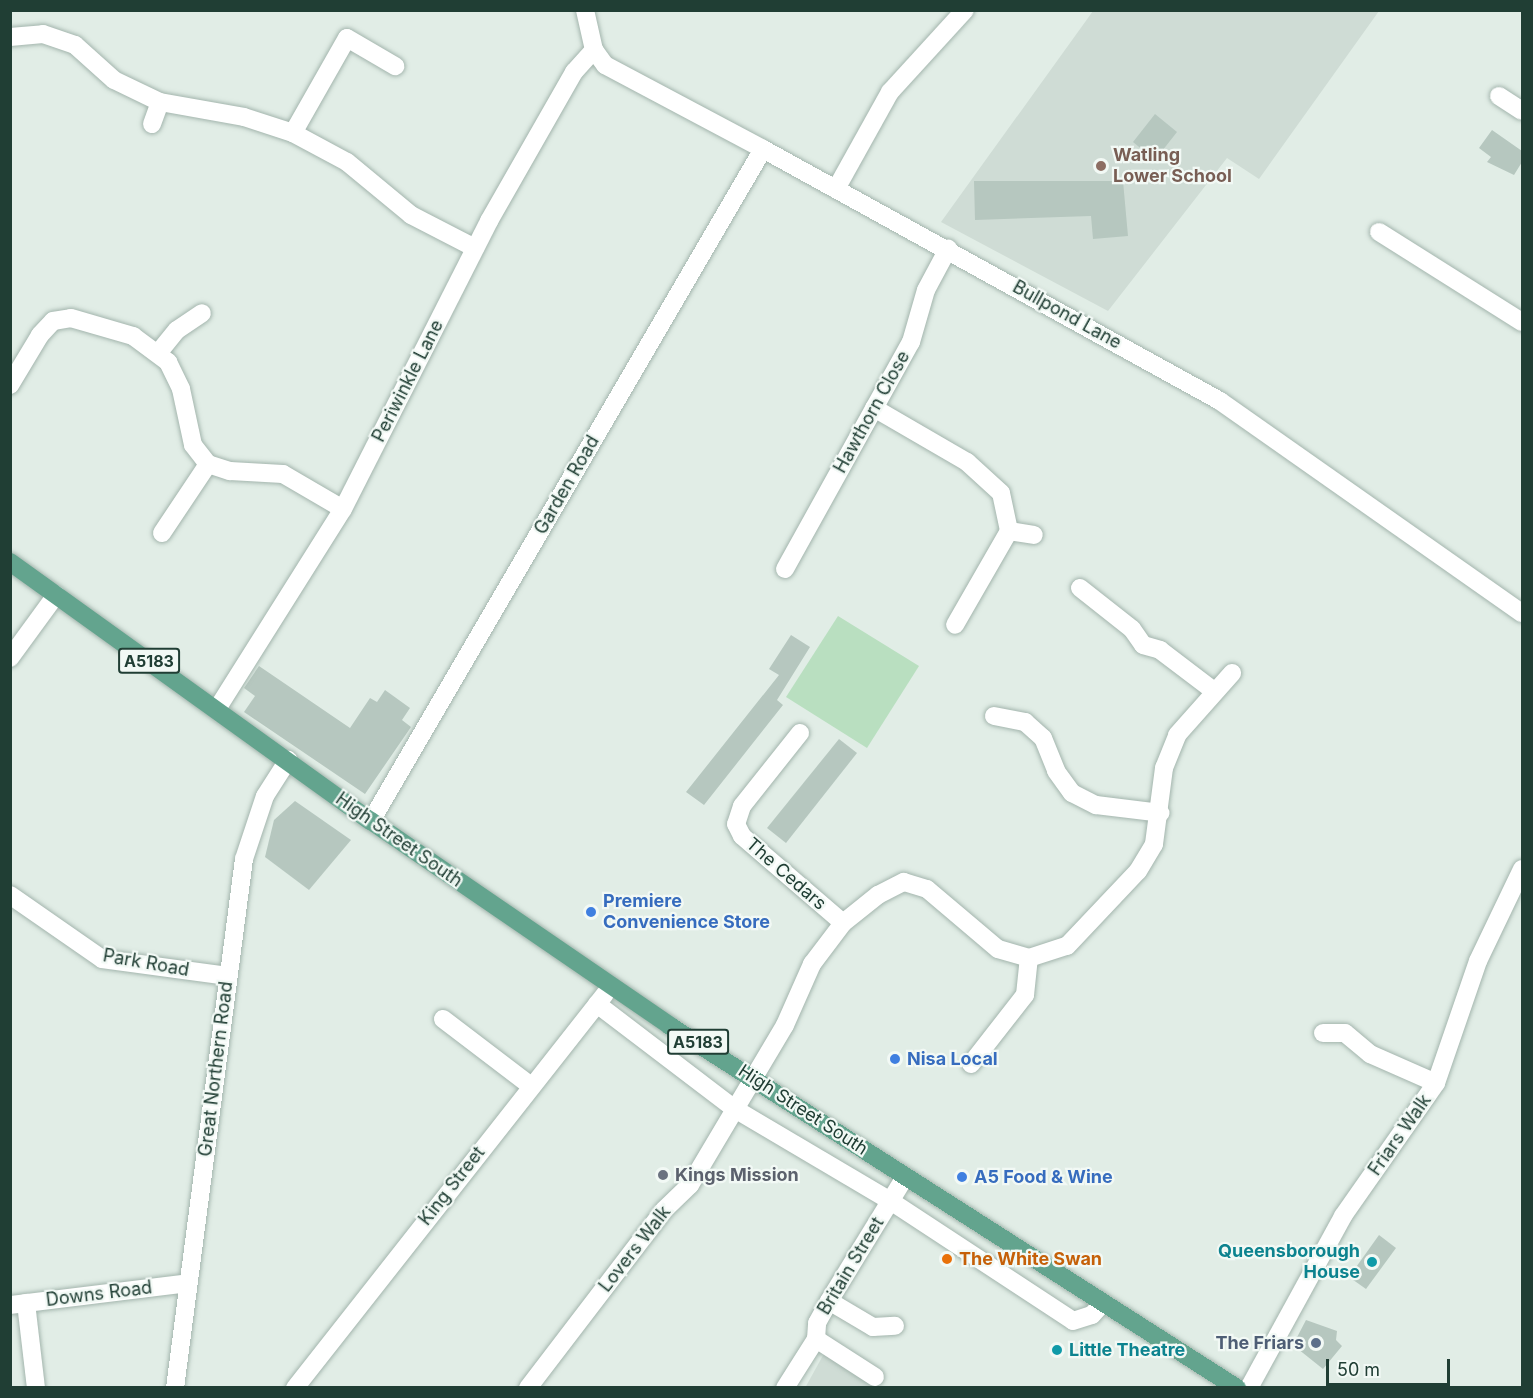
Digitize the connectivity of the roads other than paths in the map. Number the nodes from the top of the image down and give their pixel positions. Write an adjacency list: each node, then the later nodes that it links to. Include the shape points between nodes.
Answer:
1 (585, 10): 4 (street)
2 (965, 10): 12 (street, via 890,92)
3 (10, 37): 7 (street, via 43,34 75,45 114,80)
4 (594, 50): 11 (street, Bullpond Lane, via 605,65); 14 (street, Periwinkle Lane, via 574,72)
5 (395, 66): 10 (street, via 347,38)
6 (1499, 96): 8 (street)
7 (160, 102): 9 (street); 10 (street, via 244,117)
8 (1522, 111)
9 (152, 124)
10 (293, 133): 14 (street, via 347,162 411,215)
11 (763, 149): 12 (street, Bullpond Lane); 40 (street, Garden Road)
12 (836, 189): 15 (street, Bullpond Lane)
13 (1379, 232): 17 (street)
14 (475, 248): 22 (street, Periwinkle Lane)
15 (948, 249): 20 (street, Hawthorn Close, via 926,290 911,342); 30 (street, Bullpond Lane, via 1220,400)
16 (202, 314): 18 (street, via 177,330)
17 (1522, 322)
18 (159, 352): 19 (street, via 133,336 71,318 53,321); 21 (street, via 181,389 193,445)
19 (10, 385)
20 (874, 408): 23 (street, via 967,462 1001,493); 27 (street, Hawthorn Close)
21 (208, 464): 22 (street, via 230,471 283,474); 24 (street)
22 (343, 509): 35 (street, Periwinkle Lane)
23 (1009, 531): 25 (street); 31 (street)
24 (162, 532)
25 (1034, 535)
26 (10, 562): 29 (main road, A5183)
27 (785, 569)
28 (1080, 588): 34 (street, via 1132,629 1143,645 1160,650)
29 (56, 595): 32 (street); 35 (main road, A5183)
30 (1522, 612)
31 (955, 625)
32 (10, 658)
33 (1232, 673): 34 (street)
34 (1214, 691): 39 (street, via 1177,735 1164,768)
35 (217, 709): 38 (main road, A5183)
36 (993, 716): 39 (street, via 1025,722 1043,738 1056,771 1072,793 1096,805)
37 (800, 733): 43 (street, The Cedars, via 742,806 736,824 742,836)
38 (288, 760): 40 (main road, High Street South / A5183); 45 (street, Great Northern Road, via 265,796 244,859)
39 (1161, 813): 44 (street, via 1154,844 1138,871 1067,946)
40 (371, 821): 46 (main road, High Street South / A5183)
41 (1522, 869): 52 (street, Friars Walk, via 1478,961)
42 (10, 895): 45 (street, Park Road, via 102,959)
43 (843, 923): 44 (street, Lovers Walk, via 878,895 904,882 927,889 998,949); 51 (street, Lovers Walk, via 812,964 785,1025)
44 (1029, 958): 50 (street, via 1025,995)
45 (228, 976): 57 (street, Great Northern Road)
46 (611, 986): 47 (street, King Street); 51 (main road, High Street South / A5183)
47 (597, 1004): 53 (street, King Street); 54 (street)
48 (443, 1019): 53 (street)
49 (1323, 1033): 52 (street, via 1345,1033 1370,1054)
50 (971, 1064)
51 (752, 1075): 54 (street, Lovers Walk); 55 (main road, High Street South / A5183)
52 (1436, 1083): 70 (street, Friars Walk, via 1343,1216)
53 (531, 1086): 66 (street, King Street)
54 (735, 1109): 56 (street); 67 (street, Lovers Walk, via 690,1185 664,1210)
55 (905, 1177): 56 (street, Britain Street); 60 (main road, High Street South / A5183)
56 (889, 1200): 58 (street, Britain Street); 60 (street, via 1073,1321 1092,1315)
57 (188, 1282): 59 (street, Downs Road); 65 (street, Great Northern Road)
58 (829, 1301): 61 (street, via 873,1327); 62 (street, Britain Street, via 817,1323)
59 (18, 1304): 64 (street)
60 (1102, 1304): 69 (main road, High Street South / A5183)
61 (895, 1326)
62 (816, 1339): 63 (street); 68 (street, Britain Street)
63 (875, 1377)
64 (36, 1388)
65 (175, 1388)
66 (295, 1388)
67 (528, 1388)
68 (785, 1388)
69 (1237, 1388)
70 (1249, 1388)

